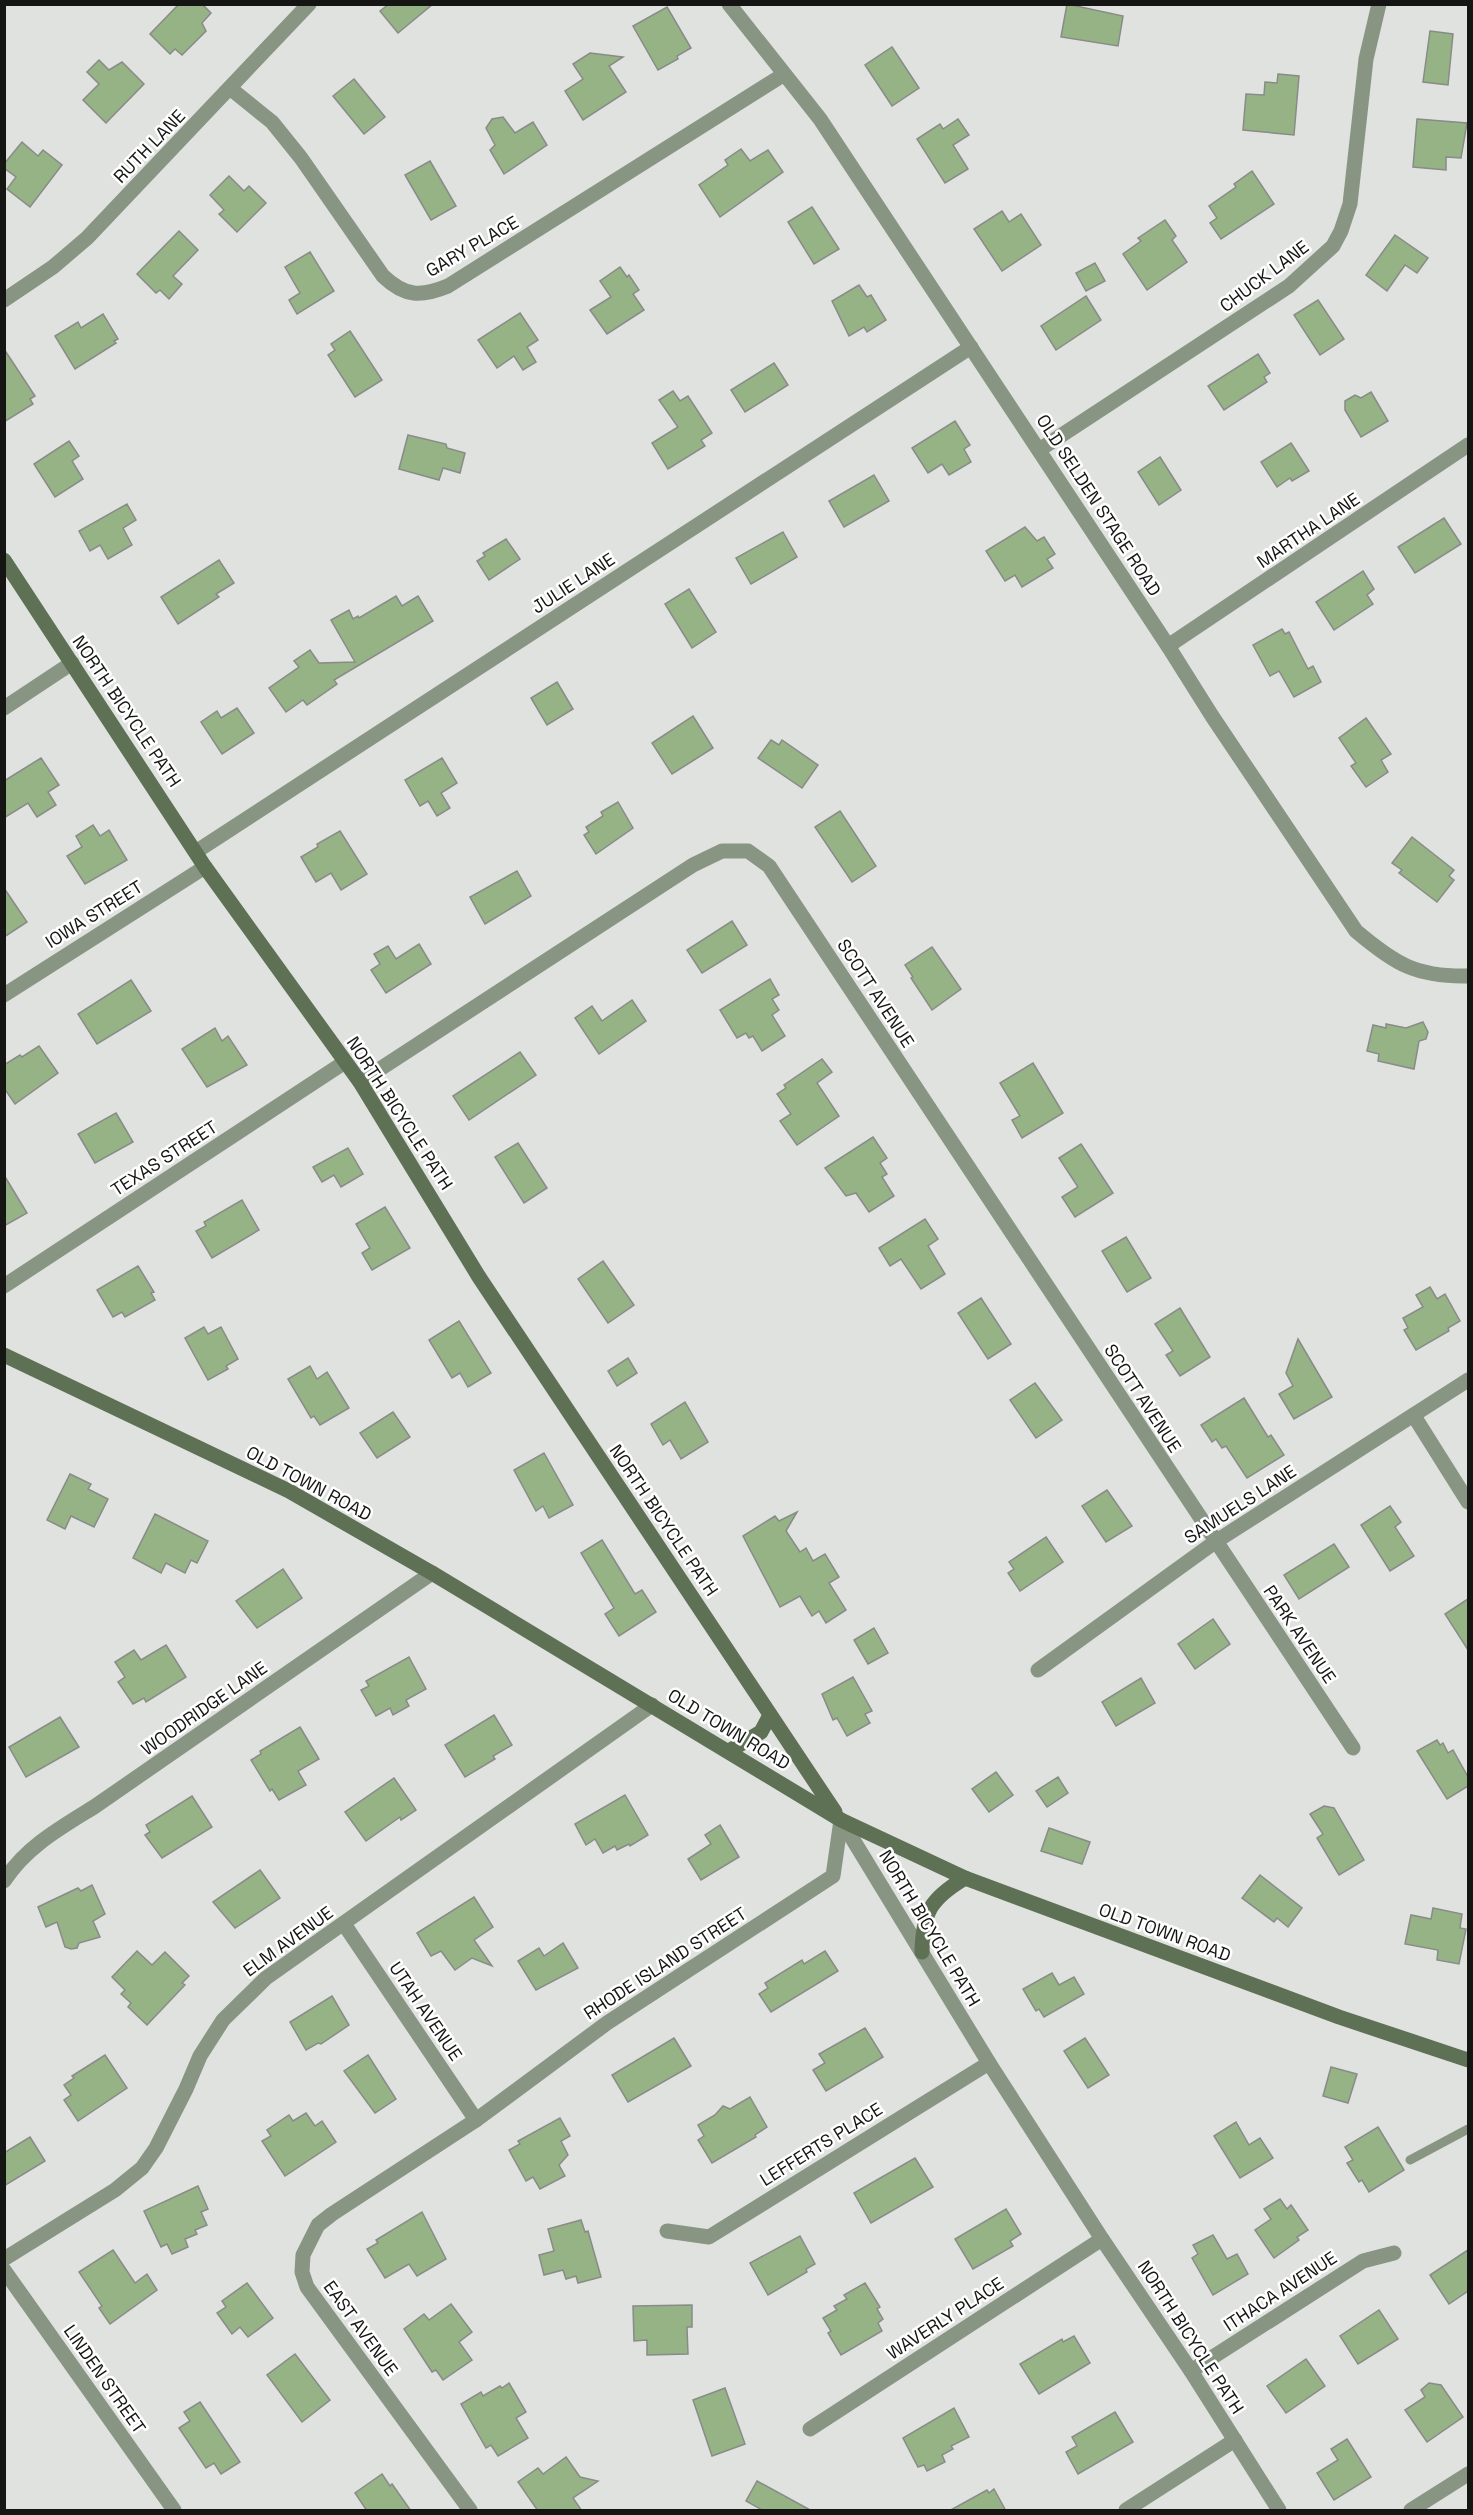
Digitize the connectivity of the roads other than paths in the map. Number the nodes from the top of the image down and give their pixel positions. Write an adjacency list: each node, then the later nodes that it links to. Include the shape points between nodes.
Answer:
1 (309, 4): 5 (street, RUTH LANE)
2 (729, 4): 4 (street, OLD SELDEN STAGE ROAD)
3 (1379, 4): 9 (street, CHUCK LANE, via 1366,59 1350,204 1333,246 1288,286)
4 (783, 75): 5 (street, GARY PLACE, via 448,286 419,295 394,287 383,276 272,122); 7 (street, OLD SELDEN STAGE ROAD, via 820,119)
5 (231, 89): 6 (street, RUTH LANE, via 87,238)
6 (4, 300)
7 (971, 347): 9 (street, OLD SELDEN STAGE ROAD); 14 (street, JULIE LANE)
8 (1468, 445): 11 (street, MARTHA LANE)
9 (1039, 450): 11 (street, OLD SELDEN STAGE ROAD)
10 (4, 560): 12 (street, NORTH BICYCLE PATH)
11 (1168, 646): 16 (street, OLD SELDEN STAGE ROAD, via 1356,931 1386,957 1416,971 1447,977)
12 (72, 663): 13 (street); 14 (street, NORTH BICYCLE PATH)
13 (4, 708)
14 (197, 851): 15 (street, NORTH BICYCLE PATH)
15 (205, 867): 17 (street, IOWA STREET); 18 (street, NORTH BICYCLE PATH)
16 (1468, 976)
17 (4, 995)
18 (345, 1062): 19 (street, NORTH BICYCLE PATH); 20 (street, TEXAS STREET)
19 (360, 1082): 25 (street, SCOTT AVENUE, via 693,865 722,851 748,851 769,866); 29 (street, NORTH BICYCLE PATH, via 480,1277)
20 (4, 1286)
21 (4, 1355): 26 (street, OLD TOWN ROAD, via 289,1491)
22 (1468, 1380): 23 (street, SAMUELS LANE)
23 (1414, 1416): 24 (street); 25 (street, SAMUELS LANE)
24 (1468, 1502)
25 (1215, 1542): 27 (street, SAMUELS LANE); 30 (street, PARK AVENUE)
26 (432, 1573): 28 (street, OLD TOWN ROAD); 34 (street, WOODRIDGE LANE, via 94,1808 59,1828 33,1847)
27 (1038, 1670)
28 (652, 1704): 31 (street, OLD TOWN ROAD); 35 (street, ELM AVENUE)
29 (770, 1715): 31 (street, via 760,1732); 32 (street, NORTH BICYCLE PATH)
30 (1353, 1749)
31 (729, 1751): 32 (street, OLD TOWN ROAD)
32 (841, 1820): 33 (street, OLD TOWN ROAD); 36 (street, NORTH BICYCLE PATH); 39 (street, RHODE ISLAND STREET, via 833,1876 607,2023)
33 (964, 1878): 36 (street, via 944,1890 931,1905 925,1917); 37 (street, OLD TOWN ROAD, via 1338,2017)
34 (4, 1881)
35 (344, 1924): 39 (street, UTAH AVENUE); 45 (street, ELM AVENUE, via 266,1978 223,2020 142,2168 115,2190)
36 (922, 1952): 38 (street, NORTH BICYCLE PATH)
37 (1468, 2060)
38 (989, 2062): 42 (street, LEFFERTS PLACE, via 709,2237); 43 (street, NORTH BICYCLE PATH)
39 (476, 2120): 52 (street, EAST AVENUE, via 318,2225 303,2255 302,2272 320,2306)
40 (1468, 2129): 41 (lane)
41 (1410, 2160)
42 (667, 2231)
43 (1102, 2239): 47 (street, NORTH BICYCLE PATH); 48 (street, WAVERLY PLACE)
44 (1394, 2253): 47 (street, ITHACA AVENUE, via 1363,2261)
45 (4, 2259)
46 (4, 2270): 51 (street, LINDEN STREET)
47 (1191, 2371): 49 (street, NORTH BICYCLE PATH)
48 (810, 2429)
49 (1234, 2440): 53 (street); 54 (street, NORTH BICYCLE PATH)
50 (1468, 2474): 55 (street)
51 (174, 2511)
52 (470, 2511)
53 (1126, 2511)
54 (1279, 2511)
55 (1411, 2511)

